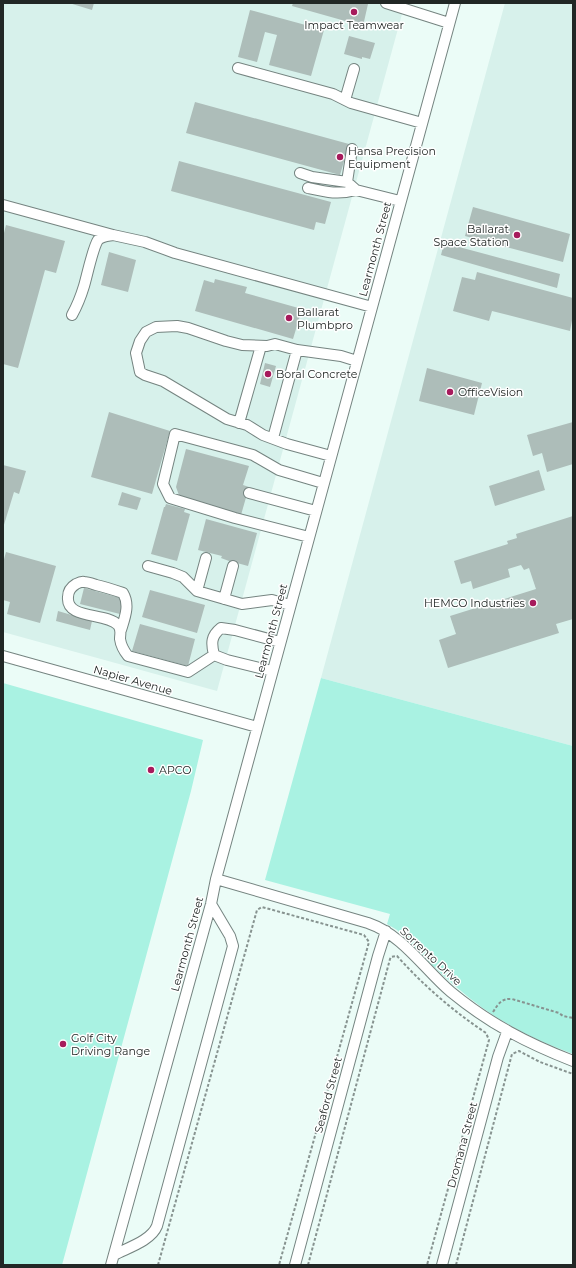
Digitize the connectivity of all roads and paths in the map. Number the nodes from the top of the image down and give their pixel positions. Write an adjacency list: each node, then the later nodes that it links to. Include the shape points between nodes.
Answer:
1 (455, 3): 3 (street, Learmonth Street)
2 (391, 4): 3 (street)
3 (449, 23): 7 (street, Learmonth Street)
4 (238, 68): 6 (street, via 333,94)
5 (354, 69): 6 (street)
6 (345, 100): 7 (street)
7 (422, 123): 13 (street, Learmonth Street)
8 (352, 149): 10 (street)
9 (300, 173): 10 (street)
10 (347, 182): 12 (street)
11 (308, 188): 12 (street, via 344,194)
12 (356, 190): 13 (street)
13 (400, 201): 16 (street, Learmonth Street)
14 (3, 205): 15 (street)
15 (113, 235): 16 (street); 17 (street, via 98,240 84,288)
16 (372, 307): 20 (street, Learmonth Street)
17 (72, 315)
18 (261, 346): 19 (street, via 275,344); 21 (street); 21 (street, via 242,345 177,326 156,327 146,332 136,353 140,372 163,381 227,419)
19 (296, 350): 20 (street, via 341,356); 22 (street)
20 (357, 361): 23 (street, Learmonth Street)
21 (239, 423): 22 (street)
22 (273, 438): 23 (street)
23 (331, 456): 24 (street, Learmonth Street)
24 (324, 483): 26 (street, Learmonth Street); 27 (street, via 279,470 253,455 175,434 163,484 170,498)
25 (249, 493): 26 (street)
26 (316, 511): 27 (street, Learmonth Street)
27 (309, 537): 33 (street, Learmonth Street)
28 (206, 558): 31 (street)
29 (148, 566): 31 (street, via 183,577)
30 (233, 566): 32 (street)
31 (197, 591): 32 (street)
32 (224, 599): 33 (street, via 242,604 272,600)
33 (290, 605): 35 (street, Learmonth Street)
34 (121, 630): 34 (street, via 117,624 107,619 71,608 68,598 72,587 84,582 123,593 127,599 127,607); 36 (street, via 120,640 128,656 188,672)
35 (280, 642): 36 (street, via 221,628 214,634); 38 (street, Learmonth Street)
36 (214, 655): 38 (street)
37 (3, 656): 39 (street, Napier Avenue)
38 (272, 671): 39 (street, Learmonth Street)
39 (257, 727): 40 (street, Learmonth Street)
40 (216, 880): 41 (street, Learmonth Street); 42 (street, Sorrento Drive, via 368,923)
41 (211, 904): 48 (street, Learmonth Street); 48 (street, via 233,946 157,1226 148,1238)
42 (386, 931): 44 (street, Sorrento Drive, via 450,992); 52 (street, Seaford Street)
43 (573, 1018): 44 (path, via 506,998)
44 (489, 1020): 45 (street, Sorrento Drive)
45 (507, 1032): 46 (street, Sorrento Drive); 55 (street, Dromana Street)
46 (573, 1061)
47 (573, 1074): 56 (path, via 519,1051 512,1054)
48 (114, 1254): 49 (street, Learmonth Street)
49 (111, 1265)
50 (158, 1265): 51 (path, via 257,910 262,907 364,934 369,942)
51 (279, 1265)
52 (295, 1265)
53 (308, 1265): 54 (path, via 390,959 397,956 440,999 486,1033 489,1040)
54 (427, 1265)
55 (442, 1265)
56 (456, 1265)

